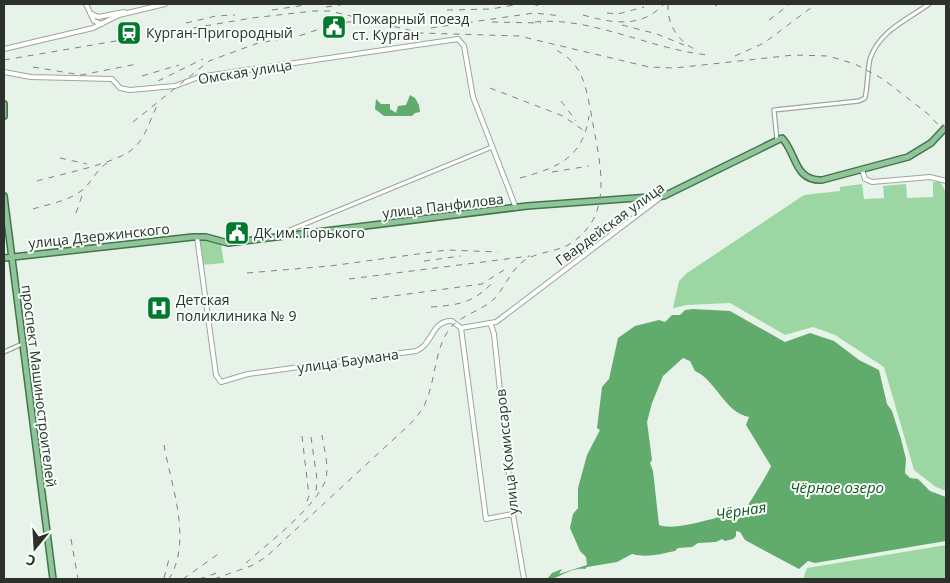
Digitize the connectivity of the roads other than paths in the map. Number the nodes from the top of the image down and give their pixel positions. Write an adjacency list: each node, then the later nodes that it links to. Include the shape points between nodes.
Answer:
1 (86, 4): 5 (main road)
2 (165, 4): 4 (main road)
3 (928, 4): 16 (street, via 876,44 864,98 774,110)
4 (135, 11): 6 (main road); 9 (main road)
5 (90, 14): 7 (main road); 8 (main road)
6 (105, 16): 7 (main road); 9 (main road)
7 (98, 17): 8 (main road)
8 (94, 21): 9 (main road); 10 (main road)
9 (104, 23): 10 (main road)
10 (88, 30): 11 (main road)
11 (4, 49)
12 (4, 72): 17 (main road, Омская улица, via 31,77 112,79 120,88 130,90 175,86 200,77 460,39 471,91)
13 (4, 104): 14 (main road)
14 (4, 116)
15 (946, 127): 18 (main road, bridge, via 931,143 908,158)
16 (777, 140): 18 (main road, via 784,140 800,171 808,178 819,180); 21 (main road, Гвардейская улица)
17 (492, 147): 22 (main road); 24 (street)
18 (862, 170): 19 (main road, via 865,179 872,182 928,177)
19 (946, 181)
20 (4, 196): 25 (main road, проспект Машиностроителей)
21 (664, 196): 22 (main road, улица Панфилова); 27 (main road, Гвардейская улица)
22 (516, 208): 24 (main road, улица Панфилова)
23 (197, 237): 24 (main road, улица Панфилова, via 225,243); 25 (main road, улица Дзержинского); 29 (main road, улица Баумана, via 219,381 226,382 248,374 416,351 425,346 441,323 452,321)
24 (272, 237)
25 (11, 257): 26 (main road, улица Дзержинского); 31 (main road, проспект Машиностроителей)
26 (4, 258)
27 (496, 322): 28 (main road, Гвардейская улица); 30 (main road)
28 (491, 324): 29 (main road, Гвардейская улица); 30 (main road, улица Комиссаров)
29 (461, 328): 33 (main road, via 486,519)
30 (494, 334): 33 (main road, улица Комиссаров)
31 (22, 344): 32 (street); 34 (main road, проспект Машиностроителей)
32 (4, 352)
33 (513, 514): 35 (main road, улица Комиссаров)
34 (53, 579)
35 (524, 579)

